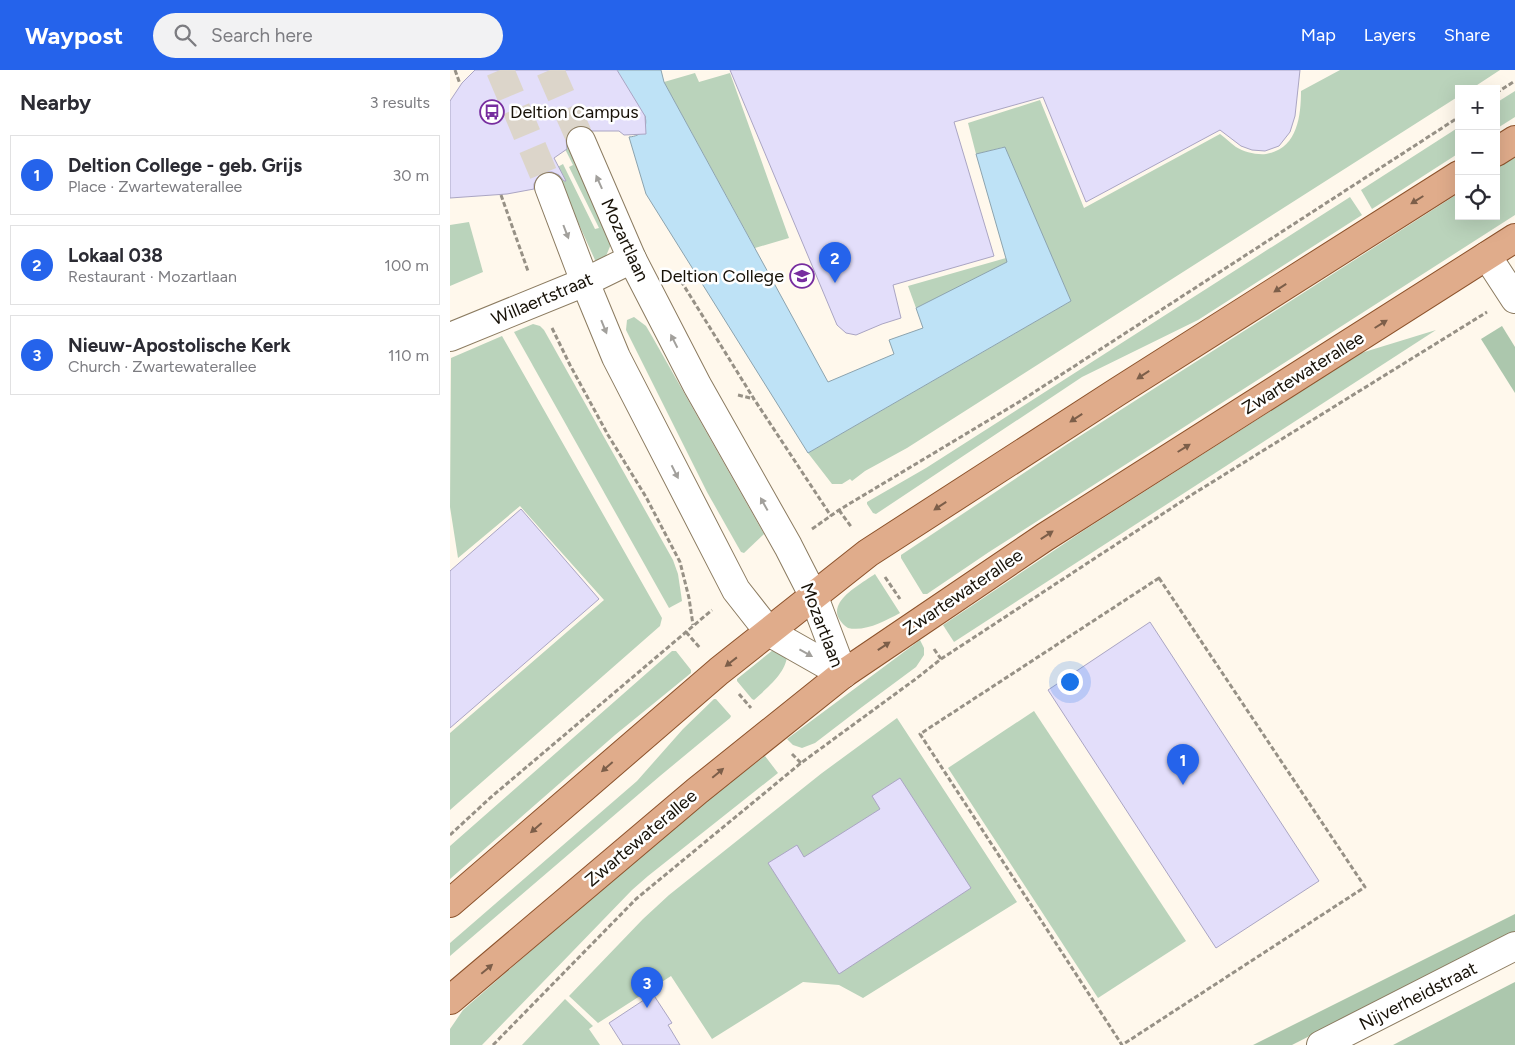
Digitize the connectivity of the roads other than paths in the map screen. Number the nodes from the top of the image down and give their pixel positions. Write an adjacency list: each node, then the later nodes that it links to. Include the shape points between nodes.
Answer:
1 (1515, 140): 3 (main road)
2 (581, 141): 8 (street, Mozartlaan, one-way to 2)
3 (1500, 149)
4 (1455, 178): 12 (main road, one-way to 12, via 868,553)
5 (549, 187): 9 (street, Mozartlaan, one-way to 9)
6 (1515, 238): 7 (main road, Zwartewaterallee)
7 (1487, 256): 10 (street); 14 (main road, Zwartewaterallee, one-way to 7, via 1045,537)
8 (632, 259): 9 (street, Willaertstraat); 12 (street, Mozartlaan, one-way to 8)
9 (585, 282): 11 (street, Willaertstraat); 13 (street, Mozartlaan, one-way to 13, via 616,357 736,590)
10 (1514, 298)
11 (450, 337)
12 (814, 596): 13 (main road); 14 (street, Mozartlaan)
13 (769, 632): 14 (street, Mozartlaan, one-way to 14); 15 (main road, one-way to 15, via 719,671)
14 (843, 674): 17 (main road, Zwartewaterallee, one-way to 14, via 697,791)
15 (450, 902)
16 (1515, 946): 18 (street, Nijverheidstraat)
17 (450, 1000)
18 (1321, 1045)

